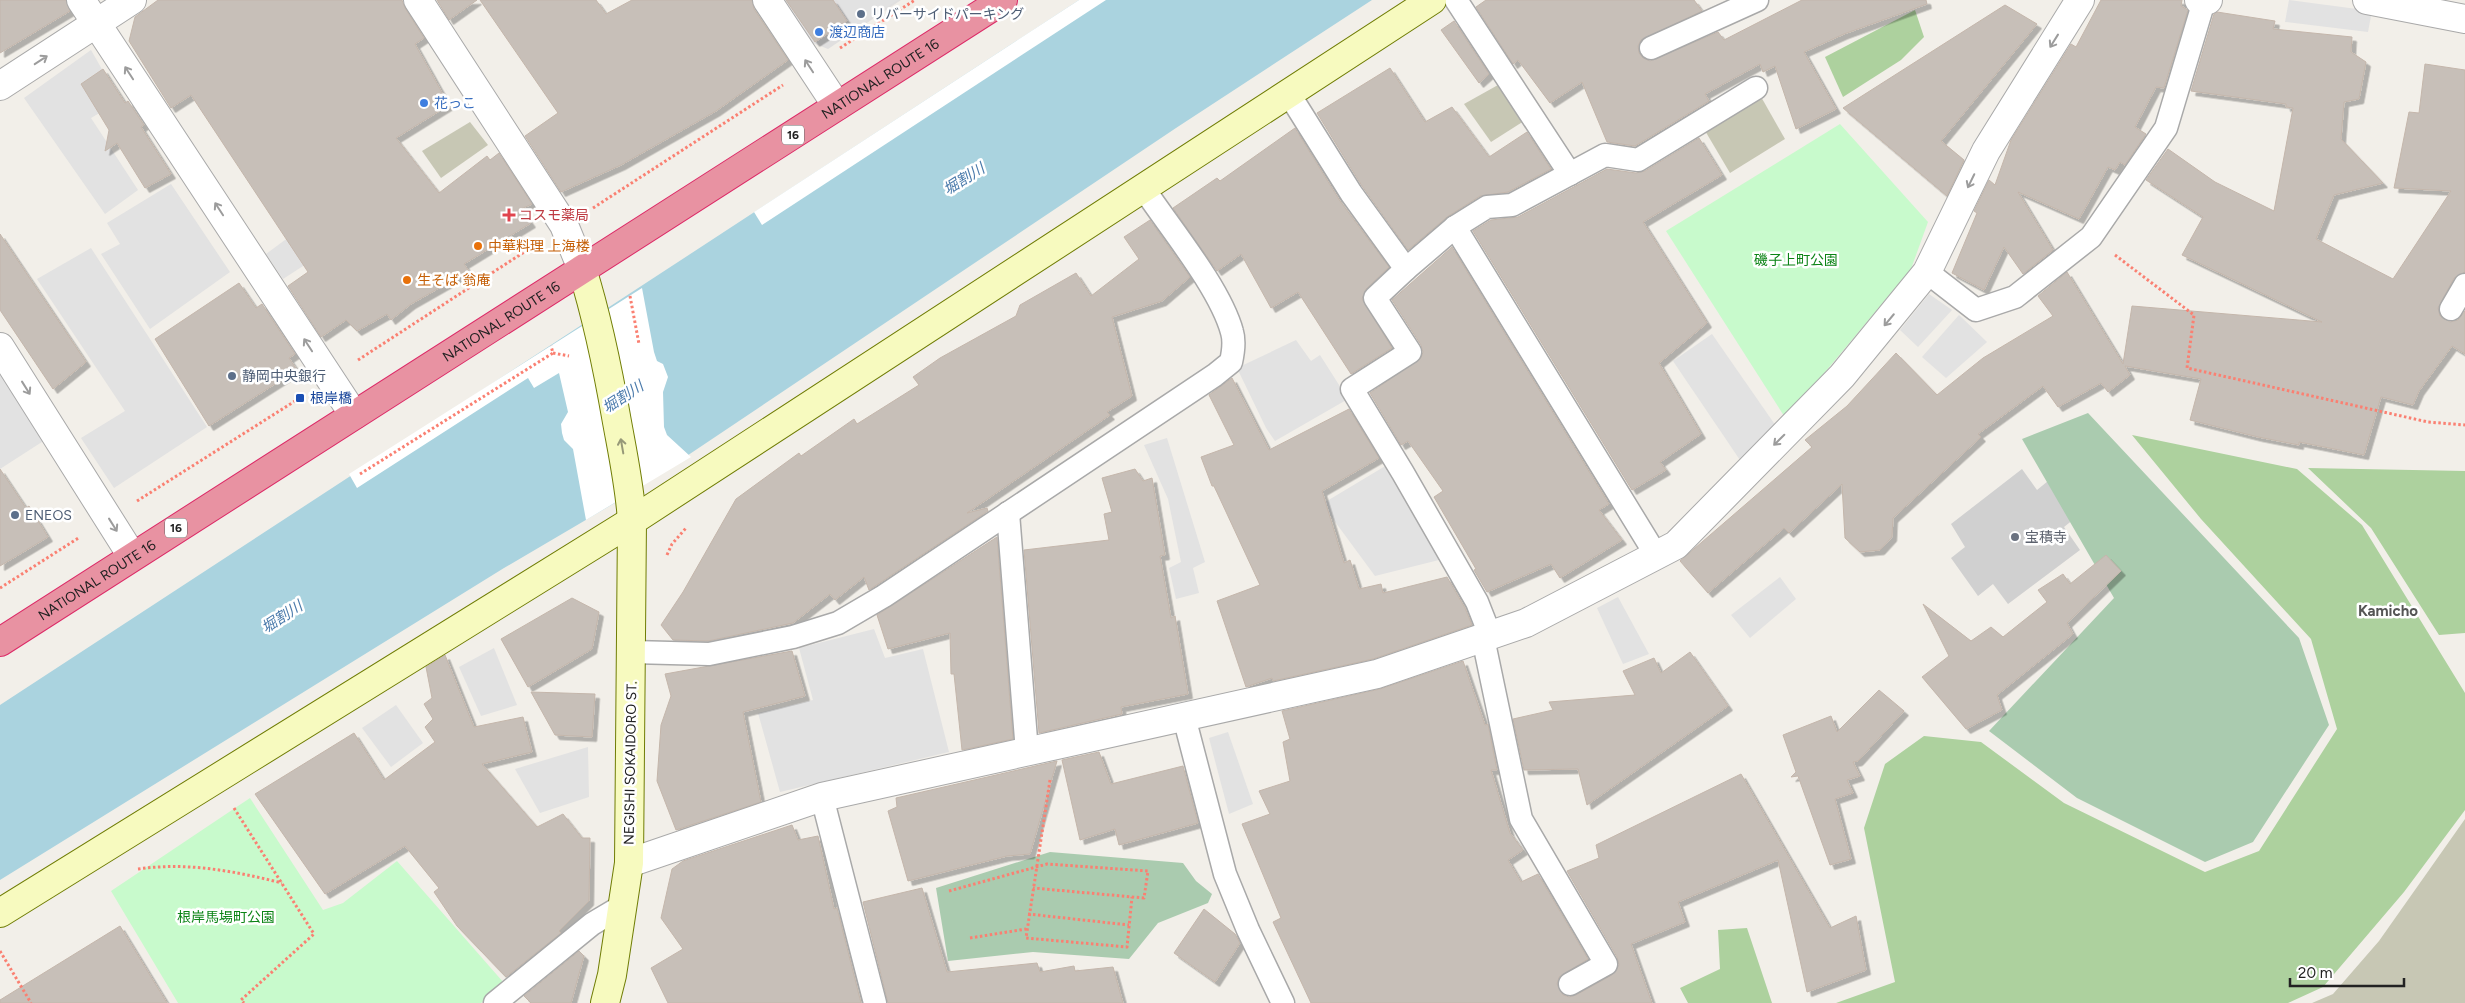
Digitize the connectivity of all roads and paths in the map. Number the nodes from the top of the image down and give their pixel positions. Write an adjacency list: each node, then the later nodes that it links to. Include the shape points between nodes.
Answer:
1 (81, 0): 15 (street)
2 (132, 0): 15 (street)
3 (418, 0): 29 (street, via 564,225)
4 (767, 0): 22 (street, one-way to 4)
5 (915, 0): 17 (path)
6 (1003, 0): 22 (highway, NATIONAL ROUTE 16 / 16)
7 (1432, 0): 21 (street)
8 (1456, 0): 23 (lane)
9 (1757, 0): 13 (lane)
10 (2080, 0): 31 (street, one-way to 31, via 1986,151)
11 (2203, 0): 27 (lane, via 2166,128)
12 (2367, 0): 14 (street)
13 (1718, 8): 16 (lane)
14 (2465, 19)
15 (96, 23): 19 (street, one-way to 15); 38 (street, one-way to 15)
16 (1651, 48)
17 (835, 51)
18 (792, 79): 25 (path, via 597,207)
19 (0, 86)
20 (1756, 88): 23 (lane, via 1638,160 1605,155)
21 (1290, 94): 24 (street); 30 (lane, via 1351,194)
22 (837, 106): 29 (highway, NATIONAL ROUTE 16 / 16)
23 (1570, 174): 26 (lane, via 1512,205 1487,207)
24 (1144, 189): 42 (lane, via 1225,313 1233,334 1231,362); 43 (street)
25 (589, 207)
26 (1455, 227): 30 (lane); 45 (lane)
27 (2091, 237): 31 (lane, via 2015,297 1976,310); 39 (path, via 2194,315 2187,368 2428,422)
28 (539, 243): 36 (path)
29 (582, 269): 38 (highway, NATIONAL ROUTE 16 / 16); 43 (street, NEGISHI SOKAIDORO ST., one-way to 29, via 630,494 597,316)
30 (1406, 269): 48 (lane, via 1375,298 1410,352 1352,389 1477,602)
31 (1927, 272): 45 (street, one-way to 45, via 1842,376 1676,544)
32 (2465, 284): 33 (lane)
33 (2451, 309)
34 (551, 346): 40 (path, via 553,353)
35 (0, 347): 46 (street, one-way to 46)
36 (354, 362)
37 (308, 392): 41 (path)
38 (354, 415): 46 (highway, NATIONAL ROUTE 16 / 16)
39 (2465, 426)
40 (360, 474)
41 (130, 506)
42 (1008, 513): 50 (lane, via 838,623 793,637 709,654); 52 (lane)
43 (632, 521): 50 (street, NEGISHI SOKAIDORO ST.); 63 (street)
44 (81, 536): 47 (path)
45 (1656, 555): 48 (street, via 1526,623)
46 (132, 556): 49 (highway, NATIONAL ROUTE 16 / 16)
47 (0, 588)
48 (1486, 637): 51 (street, via 1377,674); 69 (lane, via 1521,818 1606,964)
49 (0, 642)
50 (632, 652): 55 (street, NEGISHI SOKAIDORO ST.)
51 (1184, 717): 52 (street); 75 (lane, via 1225,874)
52 (1038, 749): 53 (street); 56 (path, via 1052,771)
53 (822, 797): 55 (street); 74 (lane)
54 (236, 811): 58 (path)
55 (630, 863): 62 (street, NEGISHI SOKAIDORO ST.)
56 (1036, 868): 59 (path); 60 (path); 61 (path, via 1047,864 1148,871 1144,898)
57 (128, 870): 58 (path, via 161,866 202,867)
58 (282, 883): 71 (path, via 314,934 241,1000)
59 (1033, 888): 61 (path); 64 (path)
60 (949, 891)
61 (1132, 897): 65 (path)
62 (624, 905): 72 (lane, via 592,924); 73 (street, NEGISHI SOKAIDORO ST.)
63 (0, 913)
64 (1028, 914): 65 (path); 66 (path)
65 (1129, 925): 66 (path, via 1127,946 1026,938)
66 (1026, 929): 67 (path)
67 (970, 938)
68 (0, 950): 70 (path)
69 (1570, 984)
70 (31, 1003)
71 (244, 1003)
72 (495, 1003)
73 (605, 1003)
74 (875, 1003)
75 (1283, 1003)

